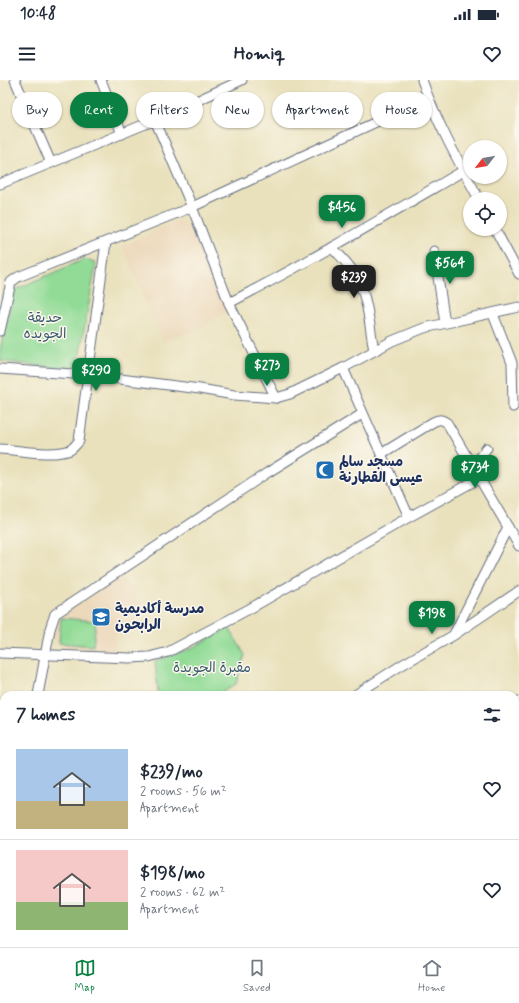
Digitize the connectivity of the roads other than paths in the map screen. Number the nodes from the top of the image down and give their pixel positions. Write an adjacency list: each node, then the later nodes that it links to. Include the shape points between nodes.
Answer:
1 (15, 80): 12 (street)
2 (101, 80): 11 (street)
3 (422, 80): 5 (street)
4 (236, 81): 6 (street)
5 (426, 92)
6 (203, 97)
7 (432, 106): 13 (street)
8 (371, 124): 15 (street)
9 (136, 128): 11 (street)
10 (158, 128): 15 (street)
11 (122, 134): 12 (street)
12 (51, 163): 14 (street)
13 (463, 171): 18 (street)
14 (0, 184)
15 (192, 207): 17 (street); 21 (street)
16 (499, 236): 20 (street)
17 (106, 242): 25 (street, via 11,282); 29 (street)
18 (332, 247): 21 (street); 26 (street, via 358,281)
19 (434, 251): 24 (street)
20 (519, 274)
21 (230, 303): 30 (street)
22 (519, 307): 23 (street)
23 (493, 314): 24 (street); 31 (street, via 512,363)
24 (446, 323): 26 (street, via 408,334)
25 (0, 331)
26 (374, 351): 27 (street)
27 (343, 368): 30 (street, via 290,394); 32 (street)
28 (0, 369): 29 (street)
29 (88, 375): 30 (street, via 234,395); 34 (street, via 79,441 72,449 50,453)
30 (276, 398)
31 (513, 407)
32 (362, 414): 35 (street); 44 (street, via 267,473 55,614)
33 (487, 448): 36 (street)
34 (0, 449)
35 (381, 454): 36 (street, via 433,422 442,420 447,423); 38 (street)
36 (473, 465): 37 (street)
37 (480, 478): 38 (street); 39 (street)
38 (409, 516): 44 (street, via 251,608 168,652 130,658)
39 (508, 526): 40 (street); 42 (street)
40 (519, 546)
41 (519, 591): 42 (street)
42 (454, 635): 46 (street)
43 (0, 653): 44 (street)
44 (45, 655): 45 (street)
45 (39, 691)
46 (361, 691)

